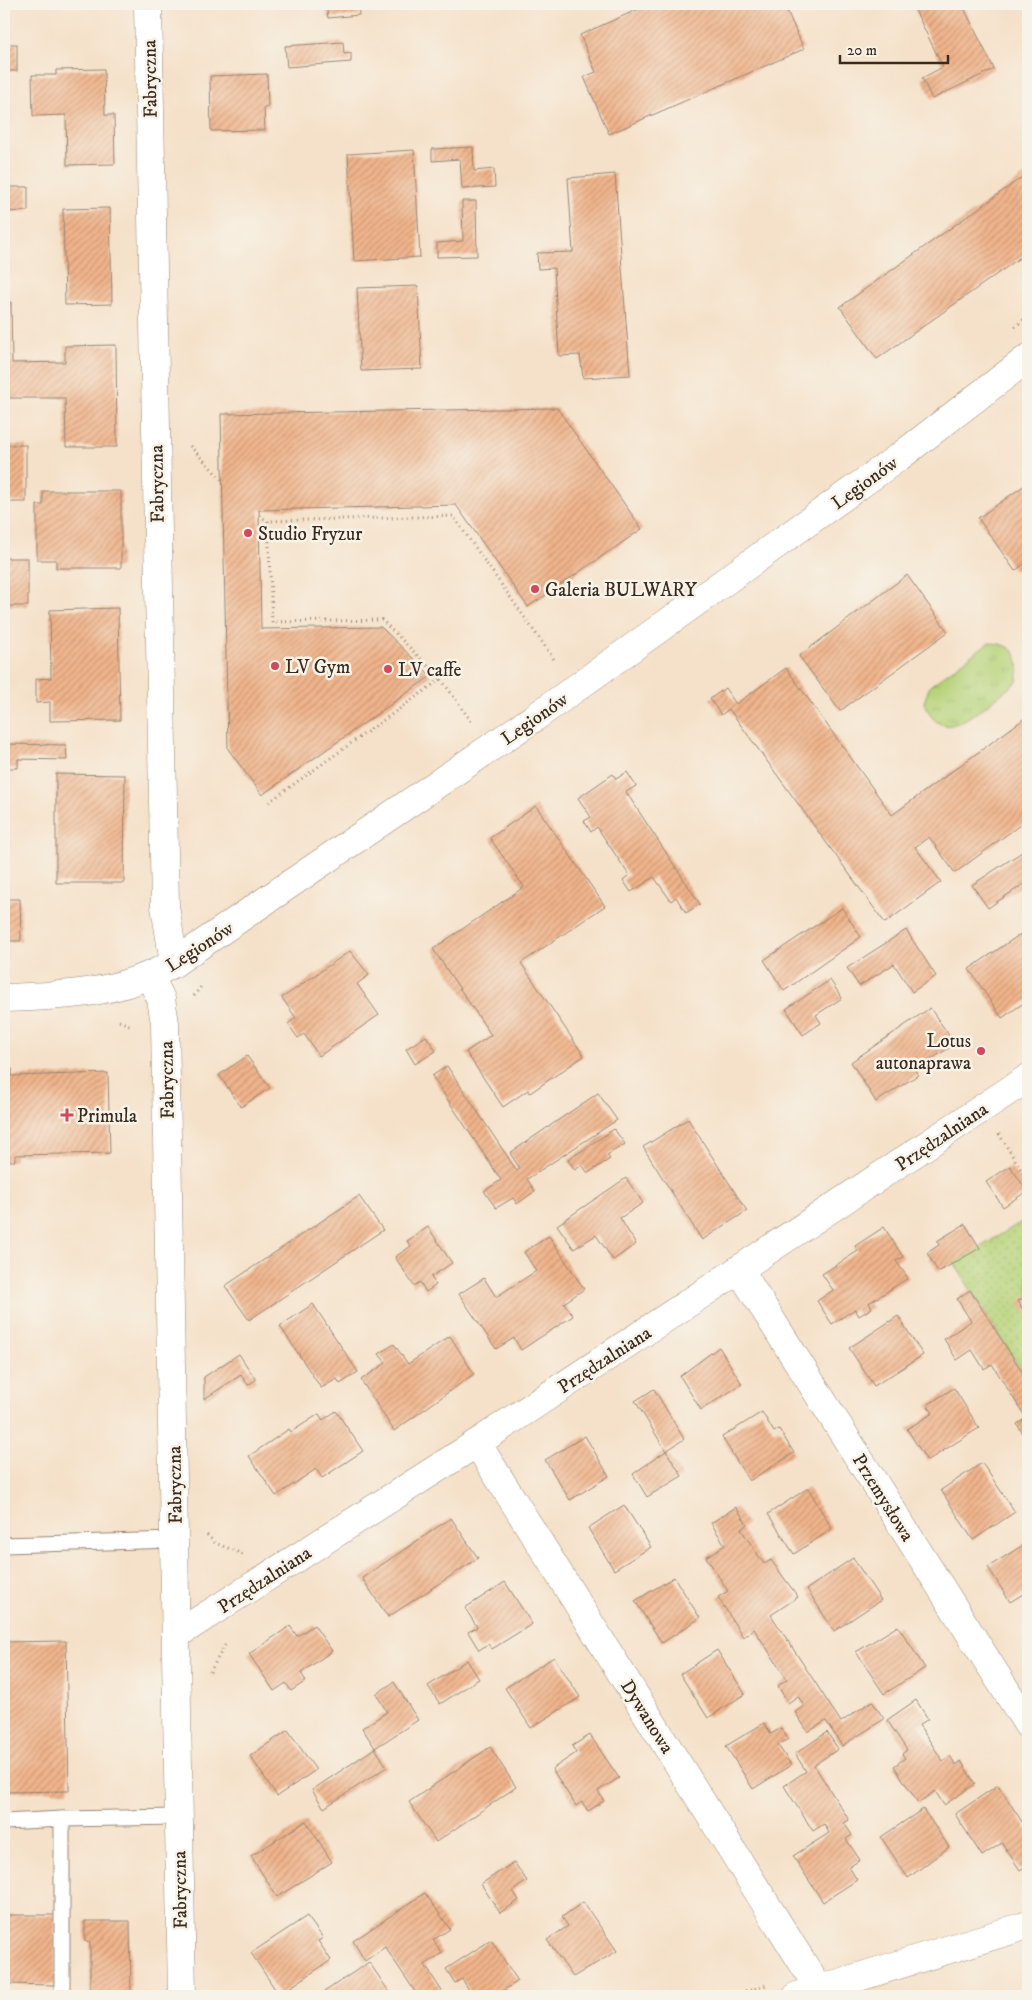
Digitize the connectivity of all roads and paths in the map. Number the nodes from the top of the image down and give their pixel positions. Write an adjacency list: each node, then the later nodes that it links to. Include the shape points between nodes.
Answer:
1 (148, 4): 15 (street, Fabryczna, via 165,906)
2 (1028, 358): 15 (street, Legionów, via 892,462 534,718)
3 (186, 442): 4 (path)
4 (222, 480)
5 (259, 516): 6 (path)
6 (268, 521): 8 (path, via 453,516); 10 (path, via 272,622 382,620)
7 (565, 657): 8 (path)
8 (556, 663): 9 (path)
9 (550, 667)
10 (441, 679): 12 (path); 14 (path)
11 (478, 716): 12 (path)
12 (471, 721): 13 (path)
13 (463, 727)
14 (269, 802)
15 (174, 963): 16 (street, Legionów)
16 (150, 976): 19 (street, Legionów, via 110,988 65,996); 26 (street, Fabryczna, via 161,999 165,1023)
17 (205, 982): 18 (path)
18 (193, 997)
19 (4, 998)
20 (1028, 1078): 21 (street, Przędzalniana)
21 (982, 1108): 22 (path); 23 (street, Przędzalniana)
22 (1028, 1181)
23 (739, 1269): 24 (street, Przędzalniana); 32 (street, Przemysłowa)
24 (477, 1443): 29 (street, Przędzalniana); 38 (street, Dywanowa)
25 (203, 1531): 28 (path, via 215,1543)
26 (174, 1540): 27 (lane); 29 (street, Fabryczna)
27 (4, 1545)
28 (247, 1555)
29 (176, 1635): 33 (street, Fabryczna)
30 (226, 1643): 31 (path)
31 (208, 1679)
32 (1028, 1725)
33 (178, 1817): 34 (lane); 40 (street, Fabryczna)
34 (62, 1819): 35 (lane); 39 (lane)
35 (4, 1822)
36 (1028, 1925): 38 (street)
37 (772, 1984): 41 (path)
38 (808, 1993)
39 (62, 1996)
40 (182, 1996)
41 (731, 1996)

